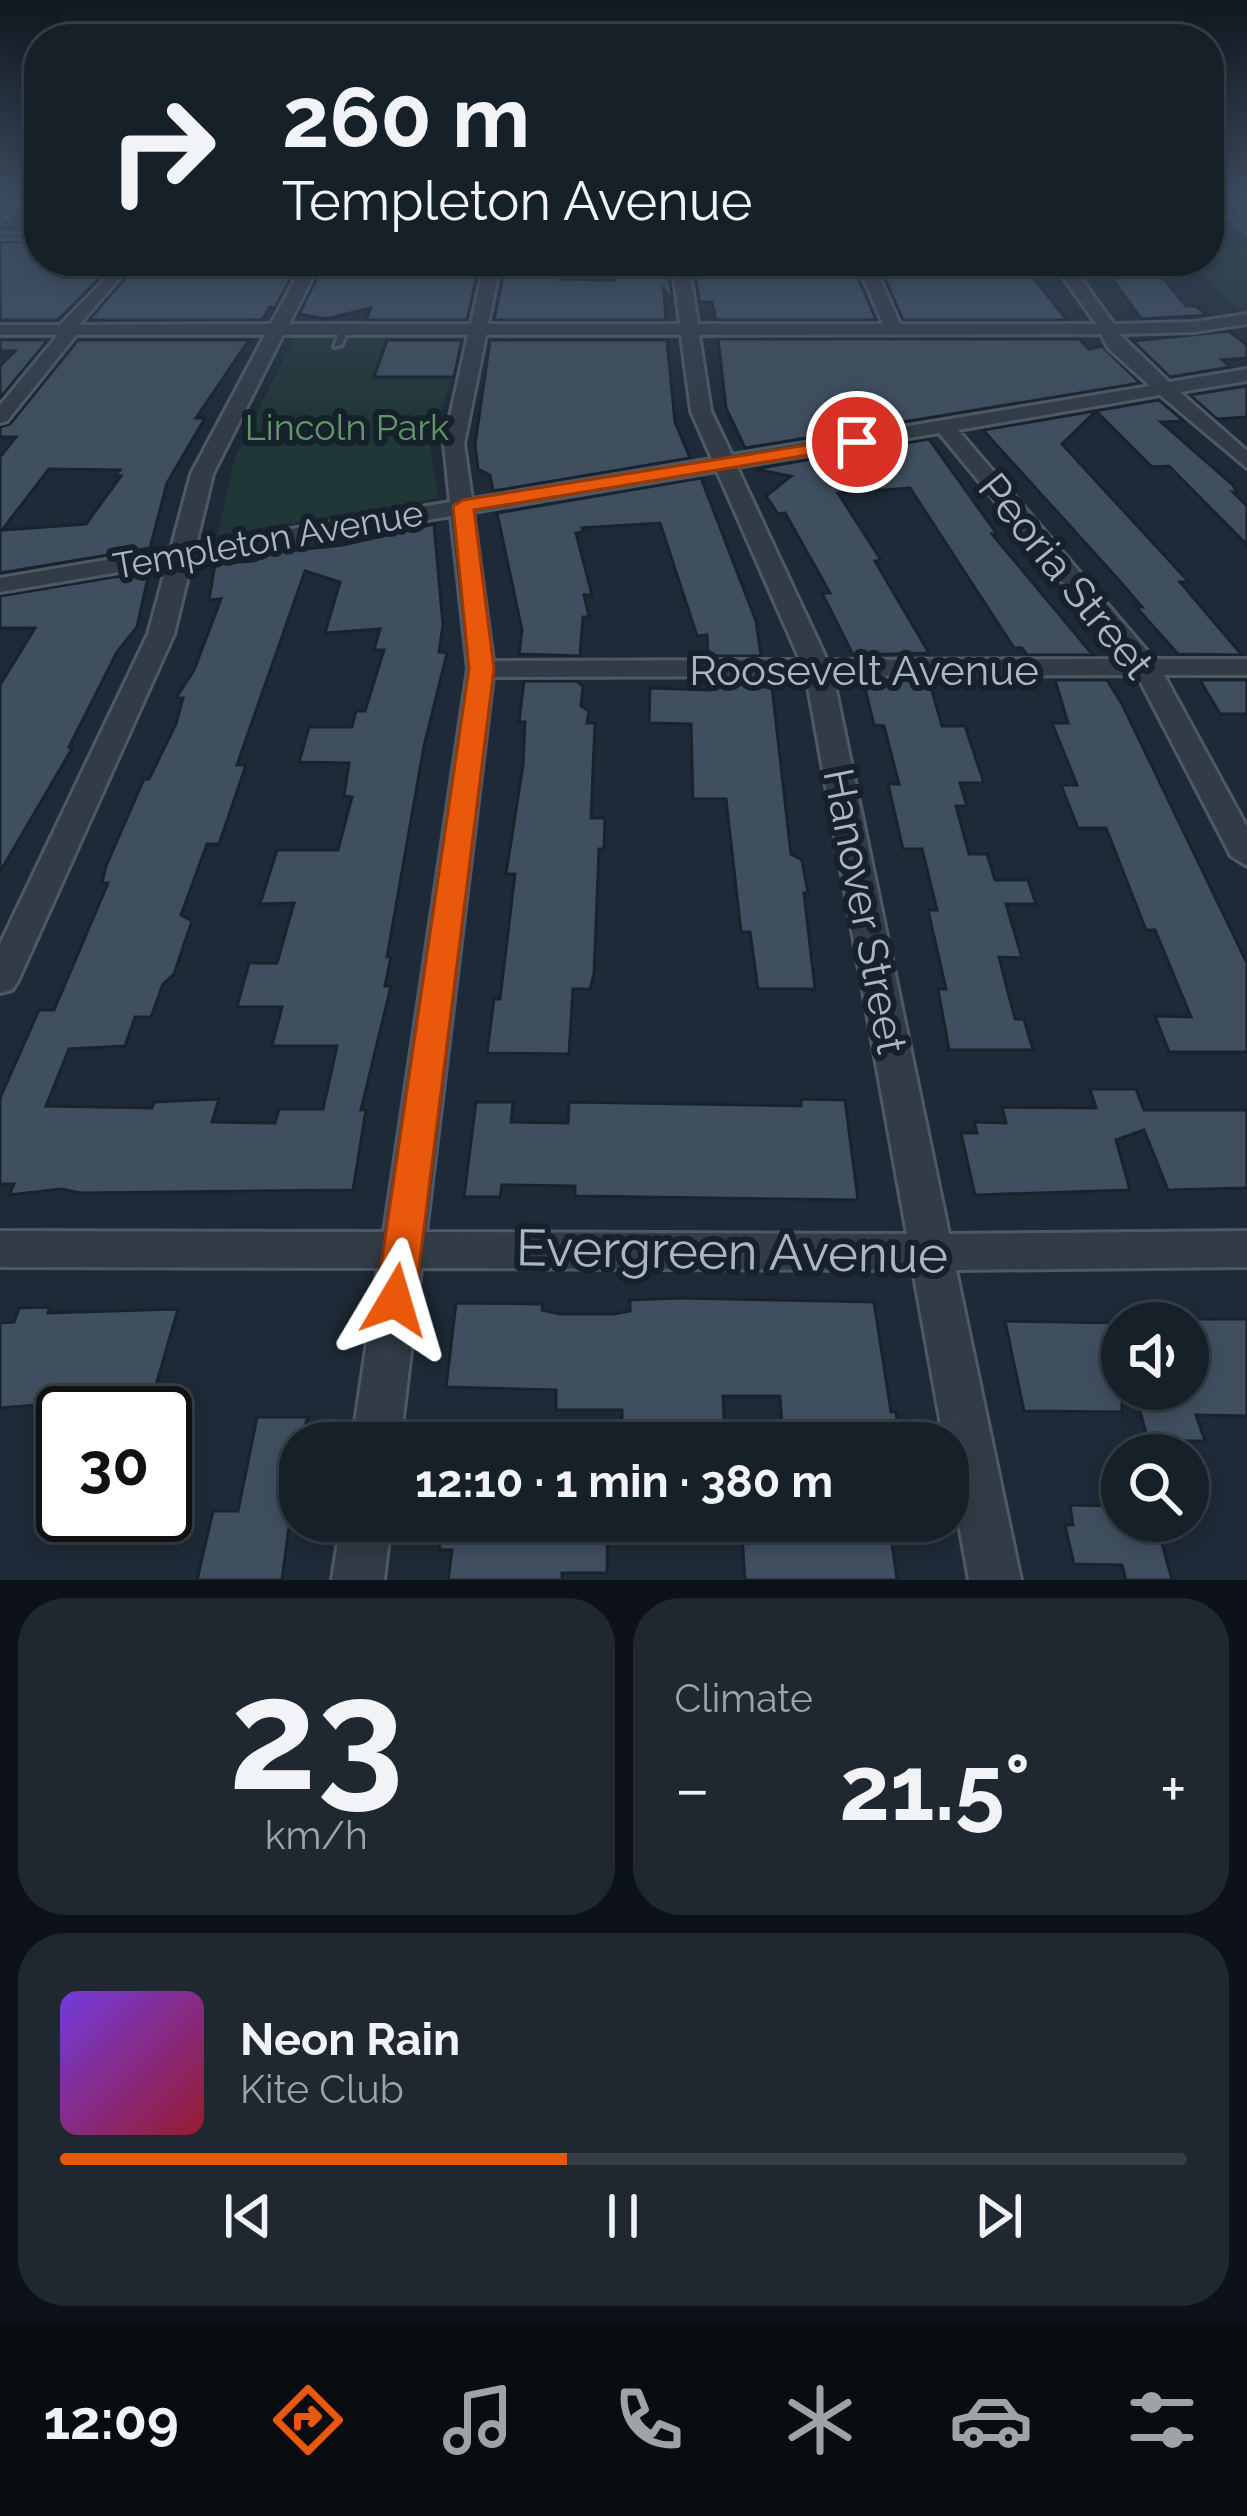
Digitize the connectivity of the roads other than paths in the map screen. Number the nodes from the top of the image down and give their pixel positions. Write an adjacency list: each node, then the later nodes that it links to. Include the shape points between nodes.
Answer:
1 (113, 276): 11 (street)
2 (305, 276): 12 (street)
3 (490, 276): 8 (street)
4 (682, 276): 13 (street, Hanover Street)
5 (871, 276): 14 (street)
6 (1070, 276): 9 (street)
7 (1247, 319): 9 (street)
8 (479, 329): 12 (street, via 340,338); 13 (street); 21 (street, via 454,444)
9 (1107, 329): 14 (street); 16 (street)
10 (0, 330): 11 (street)
11 (67, 330): 12 (street); 17 (street)
12 (276, 330): 22 (street, via 202,474)
13 (689, 330): 14 (street); 20 (street, Hanover Street, via 701,411)
14 (894, 330)
15 (1247, 375): 16 (street, Templeton Avenue)
16 (1163, 388): 18 (street, Templeton Avenue); 19 (street)
17 (0, 417)
18 (946, 428): 20 (street, Templeton Avenue); 25 (street, Peoria Street)
19 (1247, 463)
20 (724, 464): 21 (street, Templeton Avenue); 27 (street, Hanover Street)
21 (463, 506): 22 (street, Templeton Avenue); 26 (street)
22 (181, 554): 23 (street, Templeton Avenue); 29 (street, via 161,634)
23 (0, 585)
24 (1247, 667): 25 (street, Roosevelt Avenue)
25 (1147, 668): 27 (street, Roosevelt Avenue); 28 (street, Peoria Street)
26 (482, 669): 27 (street, Roosevelt Avenue); 30 (street)
27 (819, 672): 33 (street, Hanover Street)
28 (1247, 856)
29 (0, 981)
30 (402, 1248): 31 (street, Evergreen Avenue); 33 (street, Evergreen Avenue); 34 (street)
31 (0, 1249)
32 (1247, 1249): 33 (street, Evergreen Avenue)
33 (930, 1254): 37 (street, Hanover Street)
34 (379, 1422)
35 (363, 1542): 36 (street)
36 (358, 1580)
37 (994, 1580)

